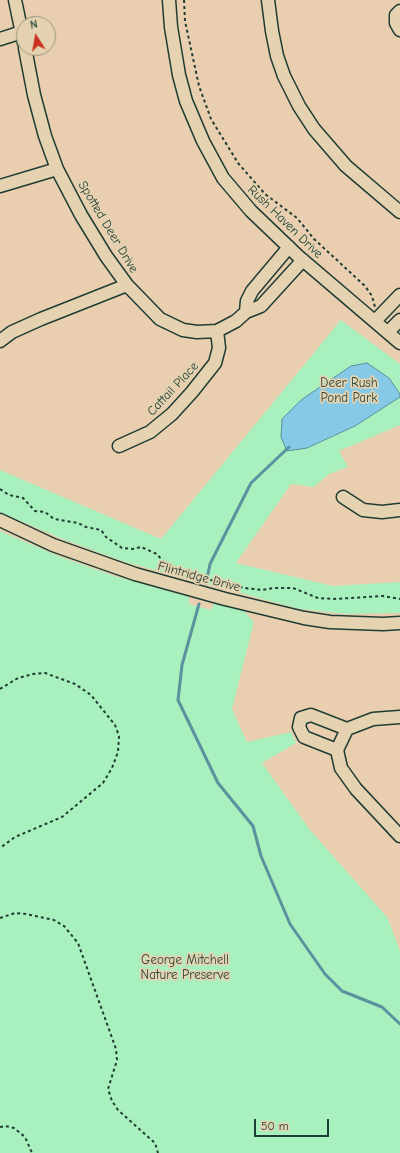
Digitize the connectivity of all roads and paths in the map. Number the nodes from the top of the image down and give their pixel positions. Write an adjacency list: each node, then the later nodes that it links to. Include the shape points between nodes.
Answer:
1 (15, 0): 6 (street)
2 (169, 0): 14 (street, Rush Haven Drive, via 179,75 186,101 203,141 223,178)
3 (184, 0): 19 (path, via 185,21 199,86 211,119 238,162 265,194 297,218 314,239 365,286 372,296)
4 (268, 0): 13 (street, via 277,56 299,106 314,129 346,166)
5 (400, 11): 7 (street, via 396,15 396,23)
6 (18, 16)
7 (400, 30)
8 (16, 38): 9 (street)
9 (0, 39)
10 (27, 56): 11 (street, Spotted Deer Drive, via 45,136)
11 (57, 169): 12 (street); 16 (street, Spotted Deer Drive, via 81,215)
12 (0, 186)
13 (400, 212)
14 (289, 247): 15 (street, Rush Haven Drive); 18 (street, via 252,291 247,301)
15 (303, 260): 18 (street, Spotted Deer Drive, via 261,306); 19 (street, Rush Haven Drive)
16 (127, 285): 21 (street, Spotted Deer Drive, via 170,325 197,332); 23 (street, via 41,319 12,332)
17 (400, 295): 19 (street)
18 (246, 312): 21 (street, Spotted Deer Drive, via 236,321)
19 (378, 318): 22 (street, Rush Haven Drive)
20 (400, 320): 22 (street)
21 (216, 331): 25 (street, Cattail Place, via 219,348 215,363 192,392 172,414 150,432)
22 (388, 332): 24 (street, Rush Haven Drive)
23 (0, 341)
24 (400, 343)
25 (119, 446)
26 (0, 489): 30 (path, via 9,495 23,498 34,511 45,512 54,519 101,530 122,548 141,547 157,554 171,571 245,588 293,588 318,598 383,596)
27 (343, 497): 28 (street, via 363,510)
28 (400, 510)
29 (0, 520): 31 (street, Flintridge Drive, via 60,548 135,574 225,599 330,622)
30 (400, 599)
31 (400, 623)
32 (0, 689): 37 (path, via 18,678 46,673 75,684 91,695 115,725 119,736 118,752 104,783 62,817 15,837)
33 (400, 717): 34 (street, via 373,718)
34 (347, 729): 35 (street); 35 (street, via 311,715 301,718 299,727 304,737)
35 (337, 750): 36 (street, via 341,768 356,789)
36 (400, 836)
37 (0, 848)
38 (0, 918): 41 (path, via 15,913 54,920 64,926 78,943 116,1049 116,1060 108,1089 112,1101 118,1110 155,1143)
39 (0, 1127): 40 (path, via 14,1128 25,1137)
40 (32, 1153)
41 (158, 1153)

